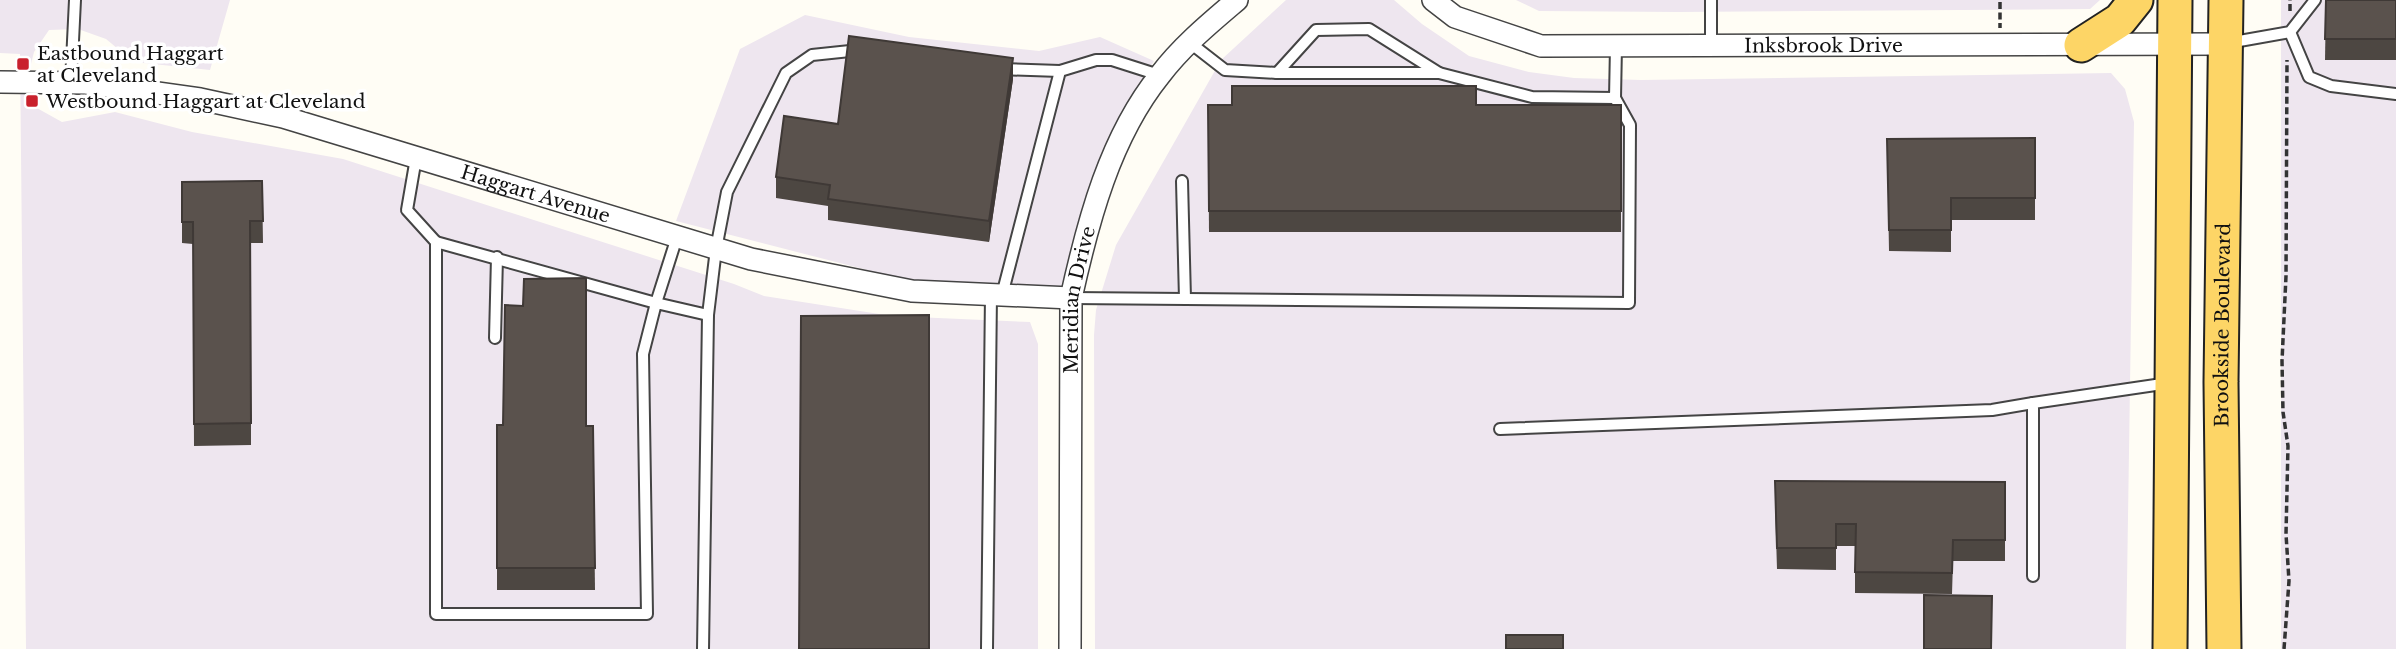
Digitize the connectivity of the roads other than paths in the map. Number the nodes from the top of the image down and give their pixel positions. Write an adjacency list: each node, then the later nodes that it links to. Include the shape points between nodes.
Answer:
1 (75, 0): 23 (lane)
2 (1237, 0): 10 (street, Meridian Drive)
3 (1433, 0): 14 (street, Inksbrook Drive, via 1455,17 1541,46)
4 (1711, 0): 15 (lane)
5 (2136, 0): 12 (main road, via 2120,20)
6 (2175, 0): 11 (main road)
7 (2226, 0): 13 (main road, Brookside Boulevard)
8 (2315, 0): 9 (lane)
9 (2288, 32): 13 (lane); 24 (lane, via 2309,77 2331,86)
10 (1189, 43): 19 (lane, via 1225,70); 21 (street, Meridian Drive)
11 (2175, 43): 12 (street, Inksbrook Drive); 13 (street, Inksbrook Drive); 38 (main road)
12 (2081, 44): 15 (street, Inksbrook Drive)
13 (2225, 44): 39 (main road, Brookside Boulevard)
14 (1616, 46): 15 (street, Inksbrook Drive); 25 (lane)
15 (1711, 46)
16 (876, 54): 30 (lane, via 812,55 786,73 727,191)
17 (984, 67): 18 (lane)
18 (1060, 71): 21 (lane, via 1112,60); 32 (lane)
19 (1277, 73): 20 (lane); 20 (lane, via 1316,30 1370,29)
20 (1439, 73): 25 (lane, via 1532,97)
21 (1159, 75): 33 (street, Meridian Drive, via 1129,123 1105,175)
22 (0, 82): 23 (street, Haggart Avenue)
23 (71, 82): 26 (street, Haggart Avenue, via 200,99 283,117)
24 (2396, 94)
25 (1615, 98): 34 (lane, via 1630,125 1629,303)
26 (416, 158): 28 (street, Haggart Avenue); 29 (lane, via 407,211)
27 (1182, 181): 34 (lane)
28 (677, 237): 30 (street, Haggart Avenue); 35 (lane)
29 (436, 242): 31 (lane); 35 (lane, via 436,614 646,614 643,355)
30 (716, 249): 32 (street, Haggart Avenue, via 912,291); 36 (lane)
31 (496, 257): 35 (lane); 37 (lane)
32 (997, 295): 33 (street, Haggart Avenue); 44 (lane)
33 (1071, 298): 34 (lane); 45 (street, Meridian Drive)
34 (1185, 299)
35 (656, 303): 36 (lane)
36 (708, 315): 43 (lane)
37 (495, 338)
38 (2172, 382): 39 (main road); 40 (lane); 46 (main road)
39 (2221, 382): 47 (main road, Brookside Boulevard)
40 (2033, 403): 41 (lane, via 1992,410); 42 (lane)
41 (1500, 429)
42 (2034, 576)
43 (703, 649)
44 (987, 649)
45 (1070, 649)
46 (2170, 649)
47 (2224, 649)

